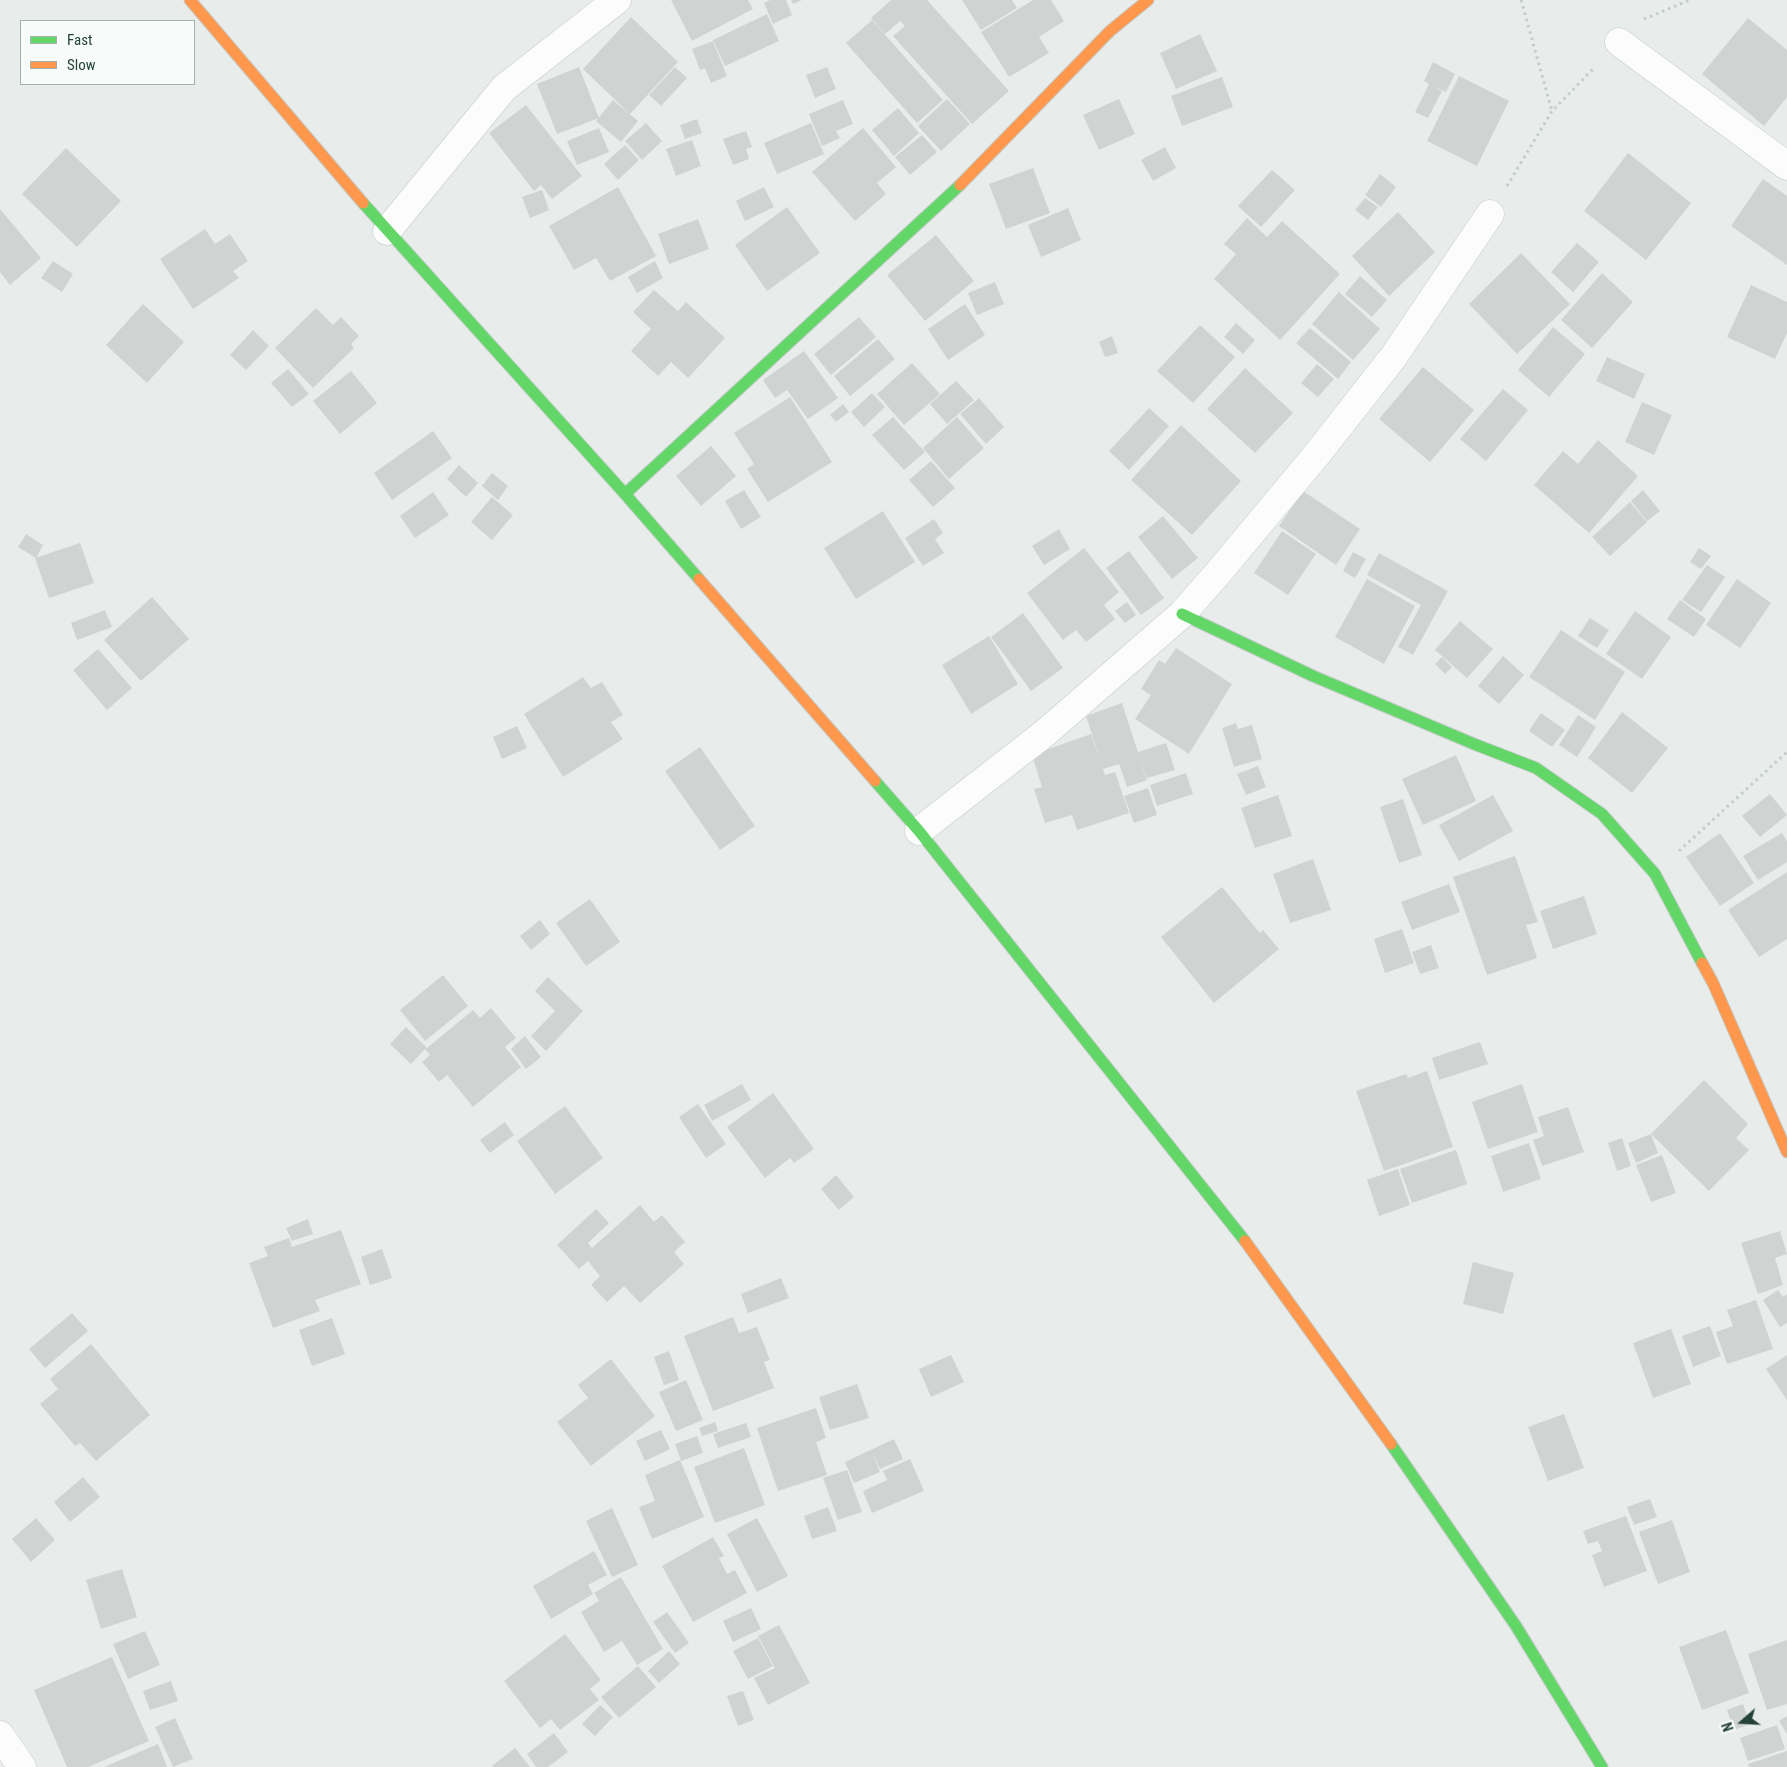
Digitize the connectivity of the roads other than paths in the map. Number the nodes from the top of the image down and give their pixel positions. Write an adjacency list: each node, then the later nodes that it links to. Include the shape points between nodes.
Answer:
1 (190, 0): 7 (main road)
2 (617, 0): 7 (street, via 504,88)
3 (1148, 0): 8 (main road, via 1110,31 971,174)
4 (1619, 42): 5 (street)
5 (1787, 166)
6 (1490, 214): 9 (street, via 1394,356 1318,453)
7 (387, 231): 8 (main road)
8 (625, 494): 10 (main road)
9 (1182, 614): 10 (street, via 1045,733); 11 (main road, via 1313,676 1536,768 1602,814 1655,874 1713,983)
10 (919, 831): 14 (main road, via 1230,1220 1382,1431 1516,1626)
11 (1787, 1152)
12 (0, 1735): 13 (street)
13 (22, 1767)
14 (1602, 1767)

